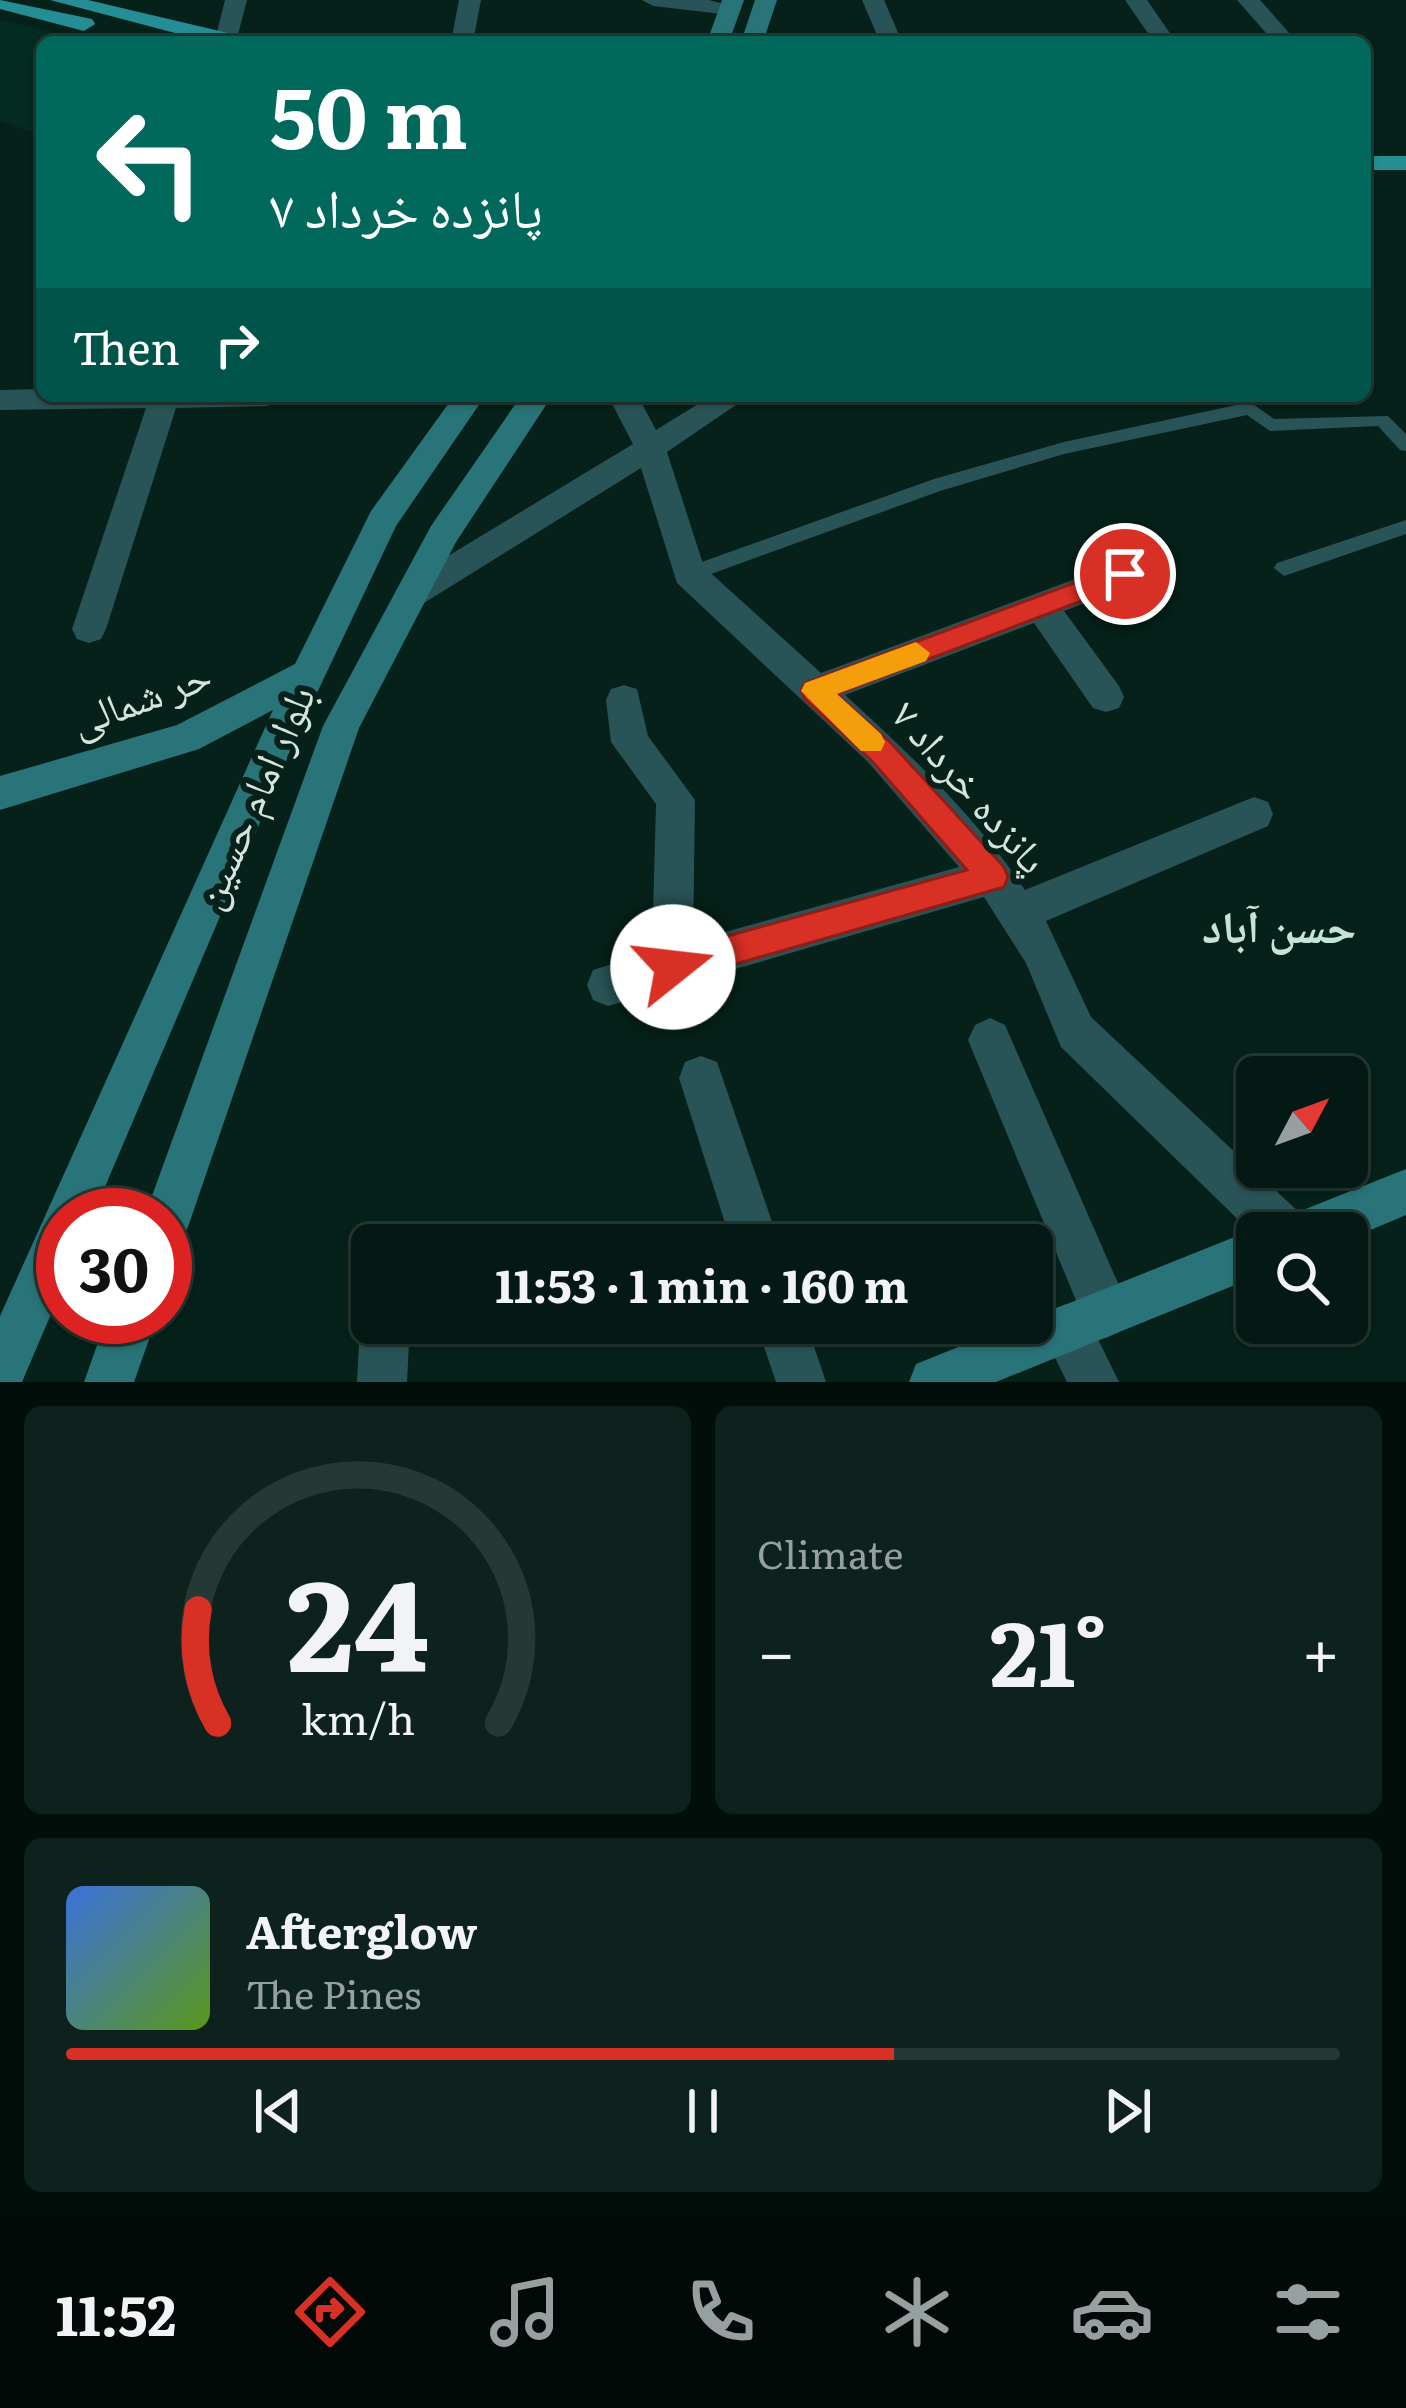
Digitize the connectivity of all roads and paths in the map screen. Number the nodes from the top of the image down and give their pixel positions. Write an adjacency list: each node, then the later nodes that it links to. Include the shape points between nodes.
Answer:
1 (61, 0): 14 (main road)
2 (236, 0): 15 (street)
3 (470, 0): 16 (street)
4 (653, 0): 10 (street)
5 (766, 0): 11 (main road)
6 (873, 0): 12 (street)
7 (1136, 0): 17 (street)
8 (1248, 0): 18 (street)
9 (0, 3): 13 (main road)
10 (727, 18): 11 (main road)
11 (755, 33)
12 (889, 35)
13 (134, 36)
14 (210, 36)
15 (232, 36)
16 (463, 36)
17 (1161, 36)
18 (1281, 36)
19 (1371, 163): 20 (main road)
20 (1406, 163)
21 (36, 399): 22 (street)
22 (0, 400)
23 (163, 402): 36 (street)
24 (466, 402): 37 (main road, بلوار امام حسین, via 382,520)
25 (533, 402): 34 (main road, بلوار امام حسین)
26 (626, 402): 29 (street)
27 (725, 402): 29 (street)
28 (1406, 445): 32 (lane, via 1382,419 1270,425 1250,408 934,486)
29 (651, 449): 32 (street); 34 (street)
30 (1406, 527): 31 (lane)
31 (1284, 568)
32 (689, 574): 38 (street, پانزده خرداد ۷)
33 (1125, 574): 35 (street)
34 (412, 594): 50 (main road, بلوار امام حسین, via 341,727)
35 (1041, 606): 38 (street); 39 (street)
36 (88, 629)
37 (308, 674): 41 (main road, حر شمالی, via 186,738); 49 (main road, بلوار امام حسین)
38 (815, 691): 43 (street, پانزده خرداد ۷)
39 (1106, 697)
40 (624, 700): 45 (street, via 631,742 676,800)
41 (0, 793)
42 (1254, 814): 44 (street)
43 (993, 877): 44 (street, پانزده خرداد ۷); 45 (street)
44 (1017, 913): 52 (street, پانزده خرداد ۷, via 1076,1032)
45 (673, 967): 46 (street)
46 (608, 985)
47 (990, 1040): 57 (street)
48 (701, 1078): 54 (street)
49 (81, 1188)
50 (178, 1188)
51 (1406, 1192): 53 (main road)
52 (1264, 1212)
53 (1357, 1212)
54 (749, 1224)
55 (1236, 1260): 57 (main road)
56 (36, 1292): 61 (main road)
57 (1086, 1321): 65 (main road); 66 (street)
58 (122, 1344): 62 (main road)
59 (385, 1344): 63 (street)
60 (788, 1344): 64 (street)
61 (0, 1374)
62 (109, 1382)
63 (382, 1382)
64 (801, 1382)
65 (934, 1382)
66 (1094, 1382)

